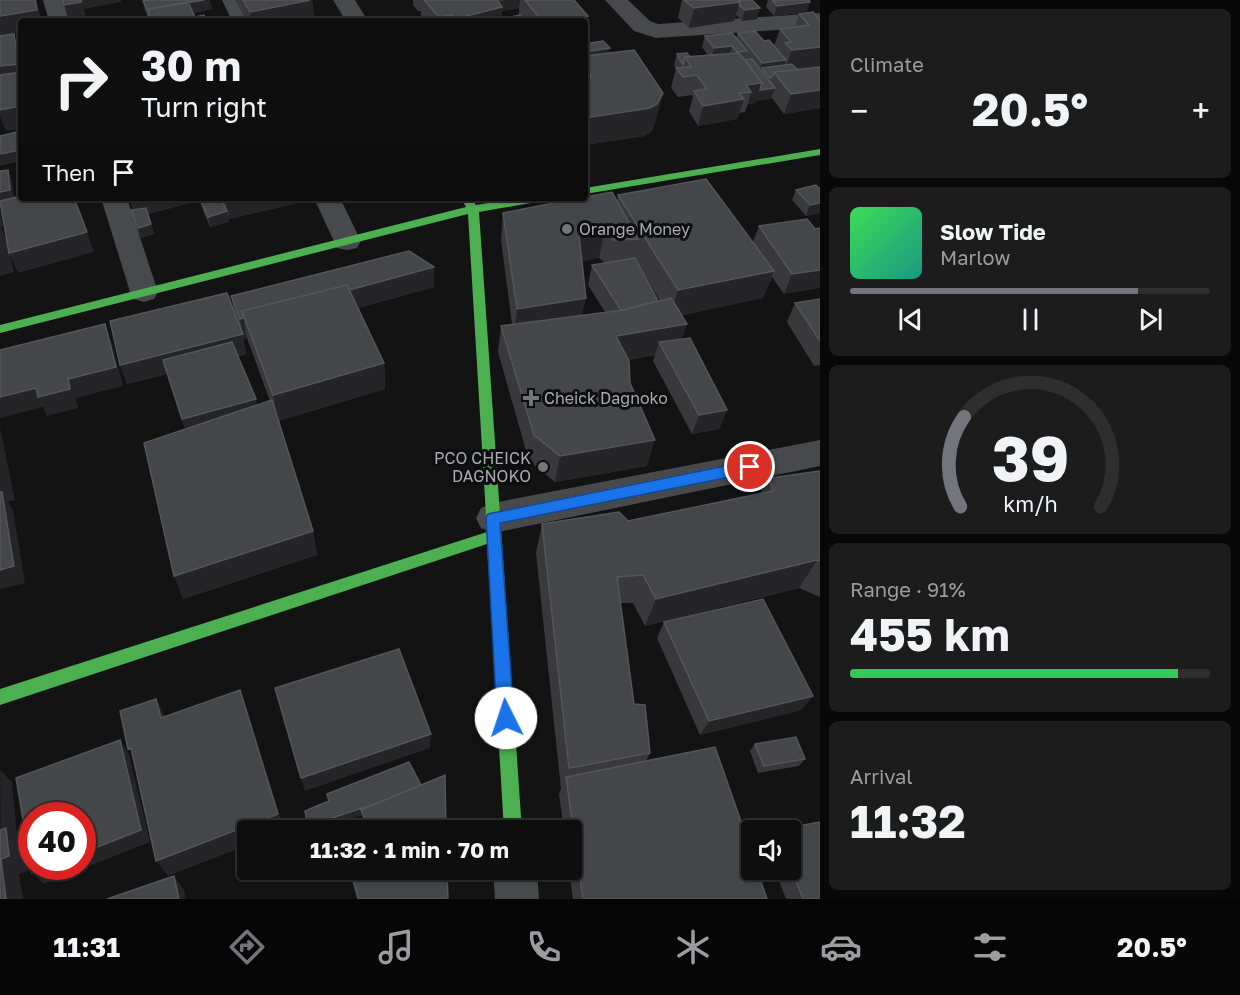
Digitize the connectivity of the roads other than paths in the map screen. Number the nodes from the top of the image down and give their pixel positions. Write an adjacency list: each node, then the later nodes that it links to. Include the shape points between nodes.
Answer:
1 (54, 0): 5 (street)
2 (232, 0): 6 (street)
3 (345, 0): 7 (street)
4 (616, 0): 8 (street, via 642,26 656,31)
5 (59, 18)
6 (241, 18)
7 (355, 18)
8 (820, 20)
9 (820, 152): 10 (street)
10 (588, 191)
11 (115, 201): 16 (street)
12 (328, 201): 15 (street)
13 (506, 201): 14 (street)
14 (469, 204): 15 (street); 19 (street)
15 (347, 241): 16 (street)
16 (144, 292): 17 (street)
17 (0, 328)
18 (820, 453): 19 (street)
19 (493, 527): 20 (street); 21 (street)
20 (0, 697)
21 (512, 820)
22 (516, 880): 23 (street)
23 (517, 899)

